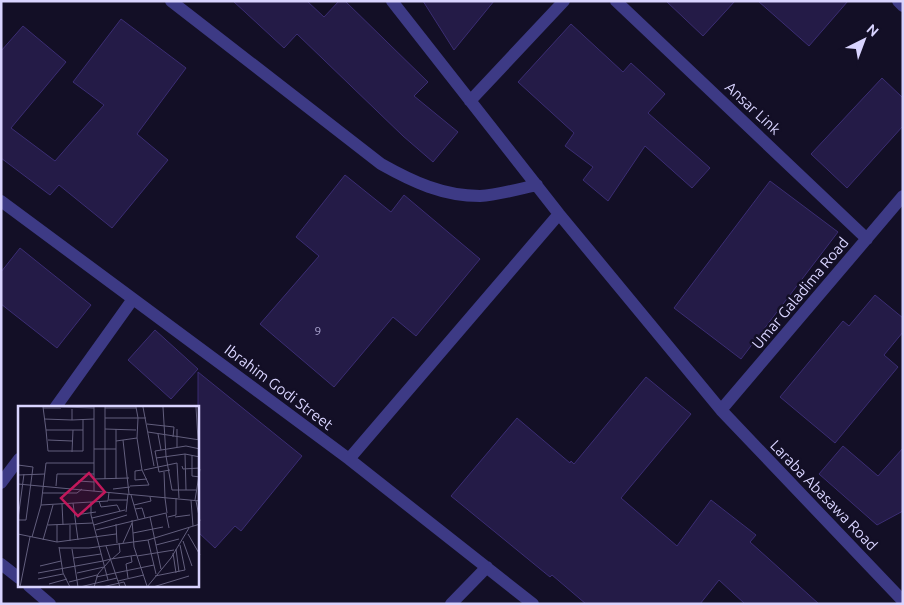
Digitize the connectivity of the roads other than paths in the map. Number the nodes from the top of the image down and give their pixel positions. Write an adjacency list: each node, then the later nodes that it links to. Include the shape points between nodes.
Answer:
1 (171, 1): 8 (street, via 381,164 413,182 444,193 481,196)
2 (392, 1): 7 (street, Laraba Abasawa Road)
3 (564, 1): 7 (street)
4 (616, 1): 12 (street, Ansar Link)
5 (898, 1): 6 (street)
6 (903, 6)
7 (470, 101): 8 (street, Laraba Abasawa Road)
8 (537, 186): 11 (street, Laraba Abasawa Road)
9 (903, 196): 12 (street, Umar Galadima Road)
10 (1, 201): 13 (street, Ibrahim Godi Street)
11 (559, 214): 15 (street, Laraba Abasawa Road); 16 (street)
12 (867, 239): 15 (street, Umar Galadima Road)
13 (133, 299): 14 (street); 16 (street, Ibrahim Godi Street)
14 (56, 406)
15 (721, 410): 23 (street, Laraba Abasawa Road)
16 (349, 459): 20 (street, Ibrahim Godi Street)
17 (18, 460): 18 (street)
18 (1, 483)
19 (1, 564): 21 (street)
20 (487, 567): 25 (street); 26 (street, Ibrahim Godi Street)
21 (18, 577)
22 (31, 588): 24 (street)
23 (903, 601)
24 (50, 604)
25 (451, 604)
26 (533, 604)

